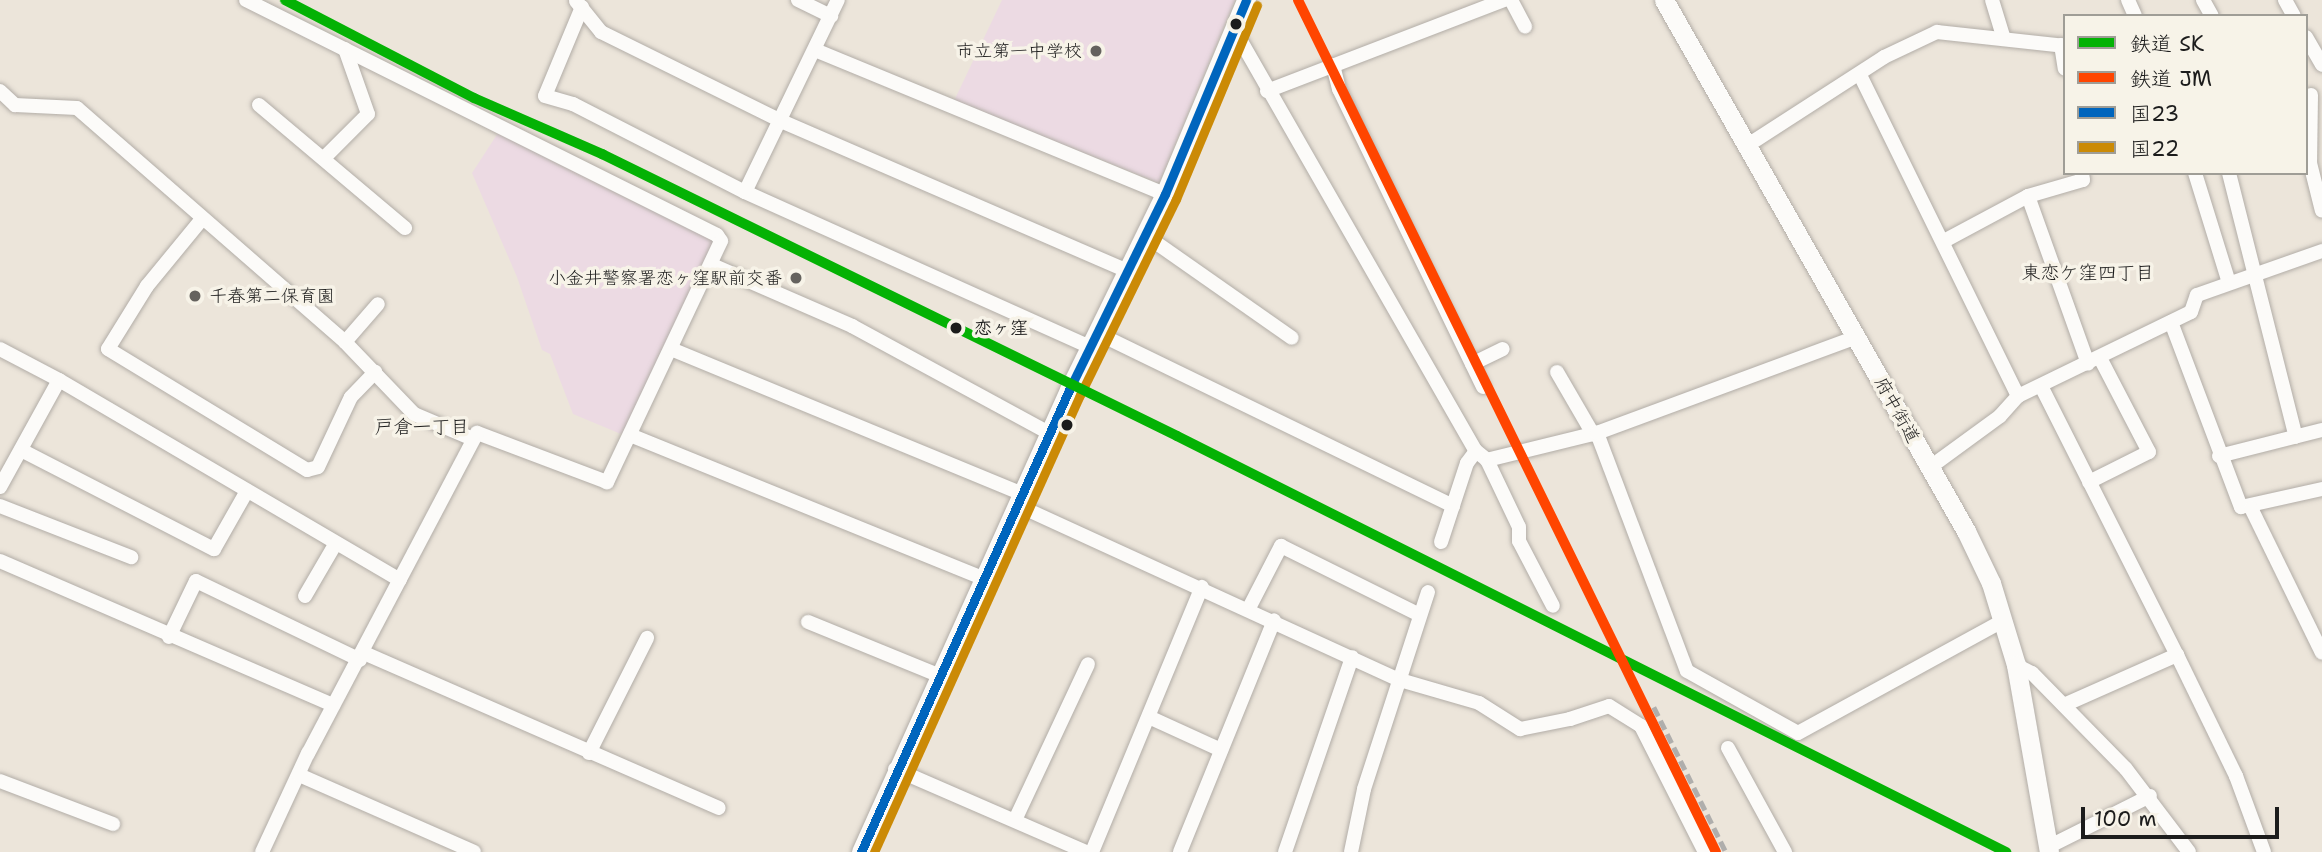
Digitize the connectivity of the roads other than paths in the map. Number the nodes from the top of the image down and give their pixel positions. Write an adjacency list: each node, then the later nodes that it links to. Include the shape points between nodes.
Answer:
1 (246, 0): 16 (street)
2 (798, 0): 10 (street)
3 (838, 0): 10 (street)
4 (1246, 0): 12 (main road)
5 (1504, 0): 18 (street)
6 (1511, 0): 11 (street)
7 (1664, 0): 26 (main road, 府中街道)
8 (1992, 0): 13 (street)
9 (578, 3): 25 (street, via 601,32); 32 (street, via 545,96 573,104)
10 (831, 16): 17 (street)
11 (1525, 26)
12 (1234, 29): 22 (street); 33 (main road)
13 (2003, 36): 15 (street); 20 (street, via 1937,32 1884,57)
14 (2308, 40): 19 (street)
15 (2063, 46)
16 (345, 49): 27 (street, via 368,114); 41 (street, via 717,234 721,241)
17 (815, 50): 25 (street); 33 (street)
18 (1333, 65): 22 (street); 55 (street, via 1339,89)
19 (2322, 65)
20 (1860, 75): 26 (street); 39 (street)
21 (0, 91): 36 (street, via 15,105 77,108)
22 (1267, 91): 69 (street)
23 (2313, 94): 28 (street)
24 (259, 105): 27 (street)
25 (781, 121): 32 (street); 42 (street)
26 (1748, 145): 47 (main road, 府中街道)
27 (324, 158): 37 (street)
28 (2316, 163): 35 (street)
29 (2082, 175): 34 (street, via 2083,180)
30 (2196, 175): 44 (street)
31 (2231, 175): 43 (street)
32 (745, 192): 49 (street)
33 (1165, 194): 38 (main road)
34 (2028, 195): 39 (street); 54 (street)
35 (2322, 211)
36 (202, 219): 50 (street); 56 (street, via 147,286 108,349 307,470 318,467 351,397)
37 (405, 228)
38 (1145, 235): 42 (main road); 48 (street)
39 (1944, 242): 61 (street)
40 (2322, 251): 43 (street)
41 (712, 265): 52 (street); 64 (street, via 852,326)
42 (1127, 271): 49 (main road)
43 (2258, 275): 44 (street); 66 (street)
44 (2229, 283): 46 (street, via 2197,295 2191,312)
45 (378, 304): 50 (street)
46 (2171, 322): 54 (street); 70 (street)
47 (1856, 337): 63 (street); 71 (main road, 府中街道)
48 (1292, 338)
49 (1094, 340): 64 (main road); 78 (street)
50 (345, 342): 56 (street)
51 (0, 349): 58 (street)
52 (671, 349): 65 (street); 76 (street)
53 (1503, 349): 55 (street)
54 (2094, 361): 59 (street); 72 (street, via 2149,452)
55 (1472, 364): 60 (street)
56 (375, 372): 67 (street, via 414,414)
57 (1558, 372): 63 (street)
58 (59, 380): 68 (street); 75 (street)
59 (2041, 386): 61 (street); 72 (street)
60 (1483, 387)
61 (2018, 396): 71 (street, via 2000,416)
62 (2322, 430): 66 (street)
63 (1595, 433): 69 (street); 93 (street, via 1687,671 1798,733)
64 (1051, 434): 76 (main road)
65 (630, 435): 67 (street, via 607,482 477,433); 84 (street)
66 (2296, 437): 70 (street)
67 (473, 439): 85 (street)
68 (21, 450): 73 (street); 75 (street, via 214,548)
69 (1481, 456): 78 (street, via 1467,463); 89 (street, via 1519,527 1519,541)
70 (2219, 456): 79 (street, via 2241,507)
71 (1929, 468): 93 (main road, 府中街道, via 1966,531)
72 (2089, 482): 98 (street)
73 (0, 487)
74 (2322, 489): 79 (street)
75 (247, 491): 81 (street)
76 (1020, 500): 84 (main road); 86 (street)
77 (0, 506): 82 (street)
78 (1452, 506): 80 (street)
79 (2251, 508): 97 (street)
80 (1441, 542)
81 (336, 543): 85 (street); 88 (street)
82 (131, 557)
83 (0, 561): 95 (street)
84 (983, 578): 103 (main road)
85 (400, 580): 99 (street)
86 (1202, 587): 90 (street); 107 (street)
87 (1428, 592): 91 (street)
88 (305, 596)
89 (1553, 606)
90 (1250, 608): 91 (street, via 1281,546); 92 (street)
91 (1420, 615): 104 (street)
92 (1274, 620): 100 (street); 109 (street)
93 (2004, 620): 102 (main road, 府中街道)
94 (808, 622): 103 (street)
95 (169, 637): 99 (street, via 196,581); 105 (street)
96 (647, 638): 110 (street)
97 (2322, 653)
98 (2176, 655): 106 (street); 130 (street, via 2236,776 2260,831)
99 (362, 657): 105 (street); 110 (street)
100 (1353, 657): 104 (street); 125 (street)
101 (1088, 664): 116 (street)
102 (2016, 666): 106 (street, via 2032,673); 118 (main road, 府中街道)
103 (938, 675): 111 (main road)
104 (1401, 680): 126 (street, via 1364,789); 127 (street, via 1479,703 1520,729 1609,706 1641,726)
105 (333, 705): 112 (street)
106 (2064, 705): 114 (street)
107 (1151, 718): 109 (street); 123 (street)
108 (1728, 748): 128 (street)
109 (1222, 750): 124 (street)
110 (589, 753): 115 (street)
111 (895, 769): 116 (street); 121 (main road)
112 (299, 775): 119 (street); 120 (street)
113 (0, 781): 117 (street)
114 (2150, 796): 118 (street); 129 (street)
115 (719, 808)
116 (1015, 820): 122 (street)
117 (113, 824)
118 (2049, 849)
119 (266, 851)
120 (474, 852)
121 (861, 852)
122 (1086, 852)
123 (1092, 852)
124 (1180, 852)
125 (1284, 852)
126 (1351, 852)
127 (1705, 852)
128 (1785, 852)
129 (2189, 852)
130 (2264, 852)

